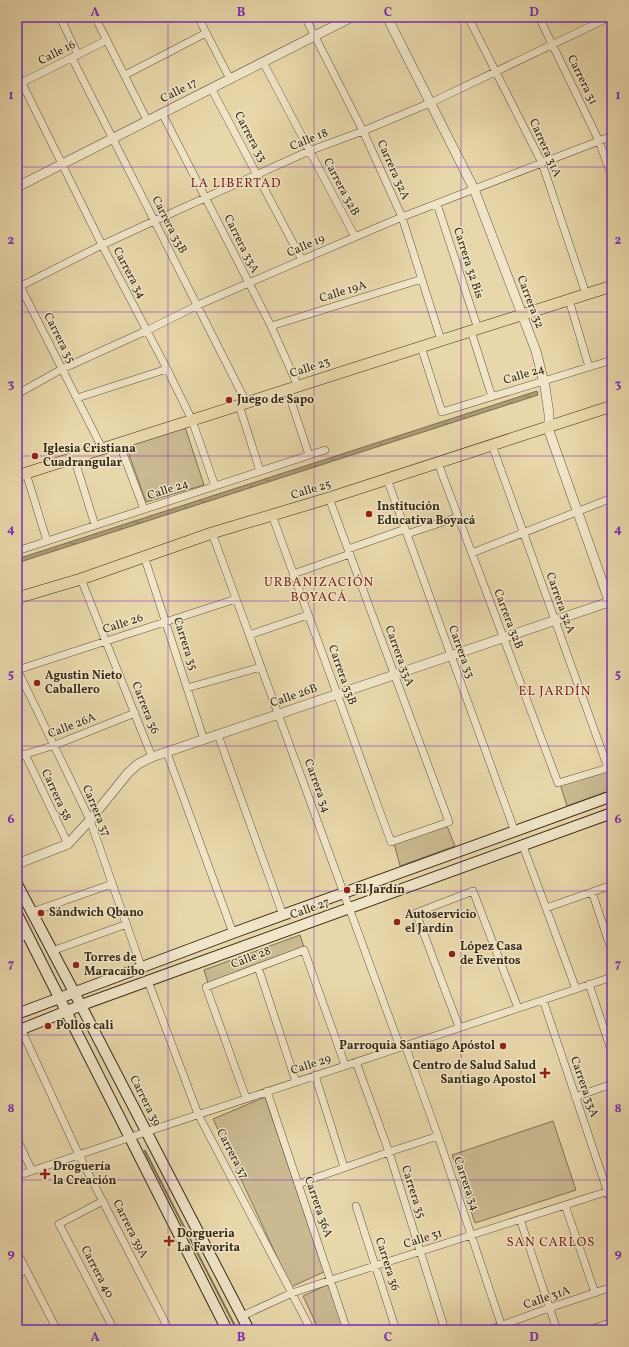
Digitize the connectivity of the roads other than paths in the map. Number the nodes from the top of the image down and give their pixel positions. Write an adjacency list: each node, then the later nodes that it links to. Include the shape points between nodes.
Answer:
1 (60, 17): 14 (street, Carrera 33B)
2 (95, 17): 12 (street)
3 (198, 17): 10 (street)
4 (305, 17): 11 (street, Carrera 32A)
5 (352, 17): 11 (street, Calle 17)
6 (387, 17): 22 (street, Carrera 32)
7 (468, 17): 17 (street, Carrera 31A)
8 (539, 17): 13 (street, Carrera 31)
9 (610, 17): 13 (street, Calle 18)
10 (206, 34): 18 (street); 19 (street)
11 (315, 36): 15 (street, Calle 17); 25 (street, Carrera 32A)
12 (107, 40): 14 (street, Calle 16); 18 (street)
13 (552, 45): 17 (street, Calle 18); 28 (street, Carrera 31)
14 (75, 56): 20 (street, Calle 16); 27 (street, Carrera 33B)
15 (263, 62): 19 (street, Calle 17); 29 (street, Carrera 32B)
16 (17, 73): 20 (street, Carrera 34)
17 (496, 73): 22 (street, Calle 18); 30 (street, Carrera 31A)
18 (125, 75): 24 (street)
19 (230, 80): 21 (street, Calle 17)
20 (20, 84): 31 (street, Carrera 34)
21 (212, 88): 23 (street, Calle 17); 32 (street, Carrera 33)
22 (430, 104): 25 (street, Calle 18); 35 (street, Carrera 32)
23 (162, 113): 24 (street, Calle 17); 36 (street, Carrera 33A)
24 (147, 120): 27 (street, Calle 17)
25 (363, 131): 29 (street, Calle 18); 38 (street, Carrera 32A)
26 (612, 136): 28 (street, Calle 19)
27 (113, 138): 31 (street, Calle 17); 39 (street, Carrera 33B)
28 (599, 141): 30 (street, Calle 19); 33 (street, Carrera 31)
29 (309, 151): 32 (street, Calle 18); 40 (street, Carrera 32B)
30 (542, 163): 35 (street, Calle 19); 47 (street, Carrera 31A)
31 (62, 164): 34 (street, Calle 17); 41 (street, Carrera 34)
32 (257, 174): 36 (street, Calle 18); 42 (street, Carrera 33)
33 (612, 176)
34 (17, 187)
35 (474, 189): 37 (street, Calle 19); 50 (street, Carrera 32)
36 (206, 198): 39 (street, Calle 18); 44 (street, Carrera 33A)
37 (437, 204): 38 (street, Calle 19); 53 (street, Carrera 32 Bis)
38 (402, 217): 40 (street, Calle 19); 43 (street, Carrera 32A)
39 (154, 221): 41 (street, Calle 18); 49 (street, Carrera 33B)
40 (355, 237): 42 (street, Calle 19)
41 (102, 245): 45 (street, Calle 18); 52 (street, Carrera 34)
42 (302, 260): 44 (street, Calle 19)
43 (422, 279): 51 (street, Calle 19A); 54 (street, Carrera 32A)
44 (249, 283): 49 (street, Calle 19); 51 (street, Carrera 33A)
45 (18, 285): 58 (street, Carrera 35)
46 (612, 286): 47 (main road, Calle 23)
47 (586, 294): 48 (main road, Calle 23)
48 (568, 300): 50 (main road, Calle 23); 57 (street)
49 (198, 305): 52 (street, Calle 19); 66 (street, Carrera 33B)
50 (522, 314): 53 (main road, Calle 23); 60 (street, Carrera 32, via 536,351)
51 (271, 326): 61 (street, Carrera 33A)
52 (148, 330): 58 (street, Calle 19); 59 (street, Carrera 34)
53 (474, 330): 54 (main road, Calle 23); 64 (street, Carrera 32 Bis)
54 (441, 340): 55 (main road, Calle 23)
55 (421, 347): 61 (main road, Calle 23); 64 (street, Calle 24, via 442,412)
56 (612, 360): 57 (street, Calle 24)
57 (589, 367): 60 (street, Calle 24)
58 (62, 369): 63 (street, Calle 19); 65 (street, Carrera 35)
59 (167, 369): 65 (street); 69 (street, Carrera 34)
60 (544, 384): 64 (street, Calle 24); 70 (street, Carrera 32, via 550,414)
61 (298, 386): 62 (main road, Calle 23)
62 (287, 390): 66 (main road, Calle 23); 75 (street)
63 (17, 394)
64 (492, 397)
65 (77, 398): 73 (street, Carrera 35)
66 (242, 404): 69 (main road, Calle 23); 78 (street, Carrera 33B)
67 (610, 406): 68 (street); 70 (main road, Calle 25)
68 (612, 418)
69 (192, 420): 71 (main road, Calle 23); 81 (street, Carrera 34)
70 (549, 426): 72 (main road, Calle 25); 85 (street, Carrera 32)
71 (119, 443): 73 (main road, Calle 23); 84 (street)
72 (492, 445): 77 (main road, Calle 25); 90 (street, Carrera 32A)
73 (102, 448): 76 (main road, Calle 23)
74 (325, 450): 75 (street, Calle 24)
75 (309, 455): 78 (street, Calle 24)
76 (74, 458): 79 (main road, Calle 23); 88 (street)
77 (438, 463): 80 (main road, Calle 25); 87 (street, Carrera 32B)
78 (260, 471): 81 (street, Calle 24)
79 (22, 475): 92 (street)
80 (387, 479): 82 (main road, Calle 25); 89 (street, Carrera 33)
81 (215, 486): 84 (street, Calle 24)
82 (329, 498): 86 (main road, Calle 25); 94 (street, Carrera 33A)
83 (612, 498): 85 (street)
84 (144, 509): 88 (street, Calle 24)
85 (578, 511): 90 (street); 101 (street, Carrera 32)
86 (272, 515): 91 (main road, Calle 25); 97 (street, Carrera 33B)
87 (458, 517): 89 (street); 95 (street, Carrera 32B)
88 (95, 525): 92 (street, Calle 24)
89 (406, 532): 94 (street); 108 (street, Carrera 33)
90 (523, 532): 95 (street); 103 (street, Carrera 32A)
91 (212, 533): 96 (main road, Calle 25); 100 (street, Carrera 34)
92 (47, 541): 93 (street, Calle 24)
93 (17, 551)
94 (349, 551): 97 (street); 111 (street, Carrera 33A)
95 (472, 553): 106 (street, Carrera 32B)
96 (144, 556): 98 (main road, Calle 25); 104 (street, Carrera 35)
97 (293, 574): 102 (street, Carrera 33B)
98 (81, 579): 99 (main road, Calle 25); 107 (street, Carrera 36)
99 (17, 598)
100 (236, 599): 104 (street, Calle 26); 105 (street, Carrera 34)
101 (611, 604): 103 (street, Calle 26B)
102 (308, 615): 105 (street); 113 (street, Carrera 33B)
103 (555, 620): 106 (street, Calle 26B); 123 (street, Carrera 32A, via 608,768)
104 (166, 622): 107 (street, Calle 26); 112 (street, Carrera 35)
105 (250, 635): 109 (street, Carrera 34)
106 (503, 638): 108 (street, Calle 26B); 123 (street, Carrera 32B)
107 (106, 642): 110 (street, Calle 26); 114 (street, Carrera 36)
108 (451, 656): 111 (street, Calle 26B); 127 (street, Carrera 33)
109 (261, 667): 112 (street); 115 (street, Carrera 34)
110 (17, 670): 118 (street, Carrera 37)
111 (394, 674): 113 (street, Calle 26B); 128 (street, Carrera 33A, via 449,822)
112 (187, 688): 117 (street, Carrera 35)
113 (337, 694): 115 (street, Calle 26B); 128 (street, Carrera 33B)
114 (135, 713): 118 (street, Calle 26A); 122 (street, Carrera 36)
115 (279, 715): 116 (street, Calle 26B); 136 (street, Carrera 34)
116 (218, 736): 117 (street, Calle 26B); 141 (street)
117 (204, 740): 119 (street, Calle 26B)
118 (55, 745): 120 (street, Calle 26A); 126 (street, Carrera 37)
119 (167, 753): 122 (street, Calle 26B); 143 (street)
120 (25, 754): 121 (street, Calle 26A); 129 (street, Carrera 38)
121 (17, 757)
122 (152, 757): 126 (street, Calle 26B, via 128,773)
123 (558, 783)
124 (612, 796): 127 (main road, Calle 27)
125 (612, 813): 130 (main road, Calle 27)
126 (90, 820): 129 (street, Calle 26B); 133 (street, Carrera 37)
127 (515, 832): 136 (main road, Calle 27)
128 (391, 842)
129 (68, 844): 131 (street, Calle 26B)
130 (523, 846): 137 (main road, Calle 27); 138 (street)
131 (17, 864)
132 (17, 884): 139 (main road, Carrera 39)
133 (112, 884): 139 (street); 142 (street, Carrera 37)
134 (612, 885): 135 (street)
135 (592, 892): 138 (street); 147 (street)
136 (344, 893): 137 (street, Carrera 34); 141 (main road, Calle 27)
137 (349, 908): 151 (main road, Calle 27); 163 (street, Carrera 34)
138 (546, 908): 153 (street)
139 (32, 912): 146 (main road, Carrera 39)
140 (17, 914): 144 (main road)
141 (283, 915): 143 (main road, Calle 27)
142 (127, 924): 146 (street); 148 (street, Carrera 37)
143 (233, 933): 148 (main road, Calle 27)
144 (28, 935): 145 (street); 155 (main road)
145 (17, 939)
146 (52, 951): 154 (main road, Carrera 39)
147 (612, 952)
148 (141, 966): 154 (main road, Calle 27)
149 (258, 967): 166 (street, Calle 28, via 304,950); 168 (street); 172 (street, Calle 28, via 206,987)
150 (612, 977): 152 (street, Calle 29)
151 (148, 981): 157 (main road, Calle 27); 173 (street, Carrera 37)
152 (589, 984): 153 (street, Calle 29); 164 (street)
153 (576, 989): 156 (street, Calle 29)
154 (74, 992): 155 (main road, Calle 27); 157 (main road, Carrera 39)
155 (59, 998): 159 (main road); 160 (main road, Calle 27)
156 (542, 1000): 158 (street, Calle 29); 171 (street, Carrera 33A)
157 (82, 1005): 159 (main road, Calle 27); 174 (main road, Carrera 39)
158 (518, 1008): 161 (street, Calle 29); 161 (street, via 473,891 416,913)
159 (66, 1012): 162 (main road, Calle 27); 175 (main road)
160 (17, 1014)
161 (459, 1028): 163 (street, Calle 29)
162 (19, 1030): 183 (street, Carrera 39A)
163 (403, 1046): 165 (street, Calle 29); 177 (street, Carrera 34)
164 (612, 1053)
165 (356, 1062): 166 (street, Calle 29); 182 (street, Carrera 35)
166 (345, 1065): 167 (street, Calle 29)
167 (316, 1075): 168 (street, Calle 29); 184 (street)
168 (296, 1082): 170 (street, Calle 29)
169 (612, 1084): 171 (street)
170 (267, 1091): 172 (street, Calle 29); 187 (street, Carrera 36A)
171 (575, 1097): 188 (street, Carrera 33A)
172 (246, 1098): 173 (street, Calle 29)
173 (198, 1114): 176 (street, Calle 29); 202 (street, Carrera 37)
174 (139, 1115): 175 (main road, via 133,1125); 176 (main road, Carrera 39)
175 (122, 1122): 178 (main road)
176 (147, 1131): 178 (street, Calle 29); 180 (main road, Carrera 39)
177 (438, 1136): 182 (street); 194 (street, Carrera 34)
178 (130, 1137): 181 (main road); 183 (street, Calle 29)
179 (17, 1139): 185 (street)
180 (154, 1146): 181 (main road, via 145,1143 138,1147); 205 (main road, Carrera 39)
181 (136, 1152): 212 (main road)
182 (389, 1152): 184 (street); 195 (street, Carrera 35)
183 (79, 1154): 185 (street, Calle 29); 189 (street, Carrera 39A)
184 (344, 1167): 187 (street)
185 (32, 1171): 186 (street, Calle 29)
186 (17, 1176)
187 (298, 1184): 200 (street, Carrera 36A)
188 (610, 1190): 190 (street, Calle 31); 191 (street, Carrera 33A)
189 (103, 1201): 210 (street, Carrera 40, via 59,1224); 211 (street, Carrera 39A)
190 (565, 1205): 193 (street, Calle 31); 203 (street)
191 (612, 1205)
192 (356, 1206): 197 (street, Carrera 36)
193 (520, 1219): 194 (street, Calle 31); 204 (street)
194 (472, 1235): 195 (street, Calle 31); 207 (street, Carrera 34)
195 (421, 1251): 197 (street, Calle 31); 217 (street, Carrera 35)
196 (17, 1252): 198 (street)
197 (376, 1265): 200 (street, Calle 31); 216 (street, Carrera 36)
198 (26, 1270): 199 (street); 209 (street)
199 (17, 1274)
200 (331, 1280): 202 (street, Calle 31); 215 (street, Carrera 36A)
201 (612, 1287): 203 (street, Calle 31A)
202 (292, 1293): 205 (street, Calle 31); 214 (street, Carrera 37)
203 (595, 1293): 204 (street, Calle 31A)
204 (549, 1308): 207 (street, Calle 31A); 219 (street)
205 (242, 1316): 213 (main road, Carrera 39)
206 (612, 1322): 208 (street)
207 (502, 1328): 218 (street, Calle 31A)
208 (603, 1328): 220 (street)
209 (57, 1330)
210 (114, 1330)
211 (169, 1330)
212 (227, 1330)
213 (249, 1330)
214 (311, 1330)
215 (347, 1330)
216 (396, 1330)
217 (445, 1330)
218 (489, 1330)
219 (557, 1330)
220 (590, 1330)

